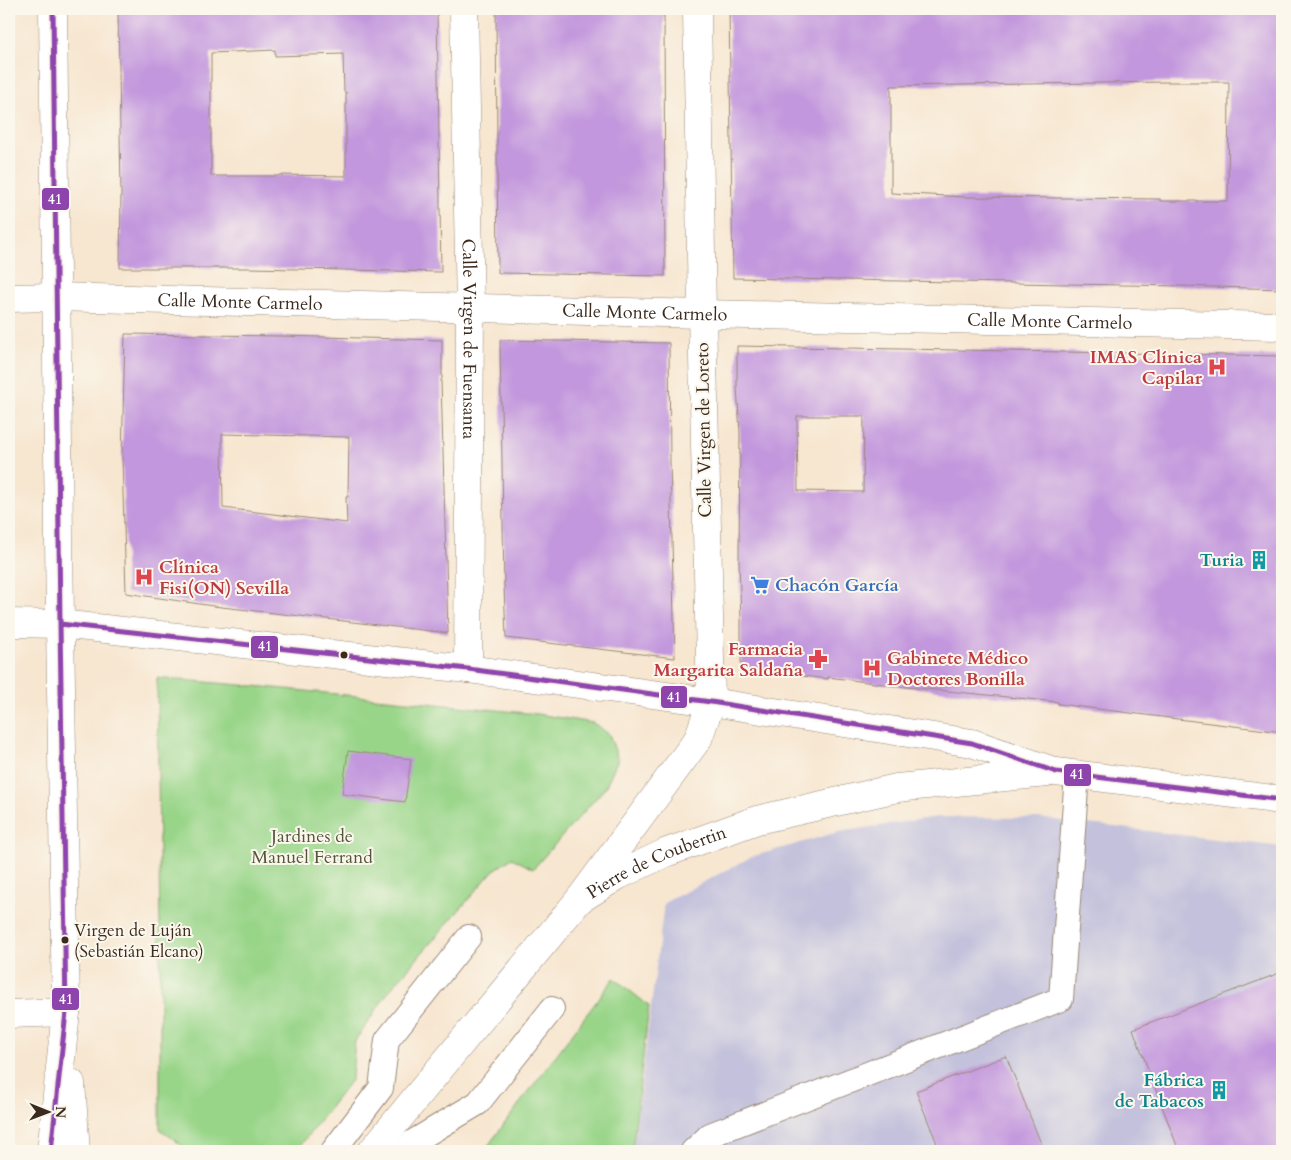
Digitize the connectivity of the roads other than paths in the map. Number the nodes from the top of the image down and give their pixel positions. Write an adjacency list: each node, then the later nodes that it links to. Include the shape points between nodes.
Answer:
1 (53, 9): 4 (main road)
2 (464, 9): 6 (main road, Calle Virgen de Fuensanta)
3 (697, 9): 7 (main road, Calle Virgen de Loreto)
4 (56, 297): 5 (main road, Calle Monte Carmelo); 6 (main road, Calle Monte Carmelo); 10 (main road)
5 (9, 298)
6 (470, 309): 7 (main road, Calle Monte Carmelo); 11 (main road, Calle Virgen de Fuensanta)
7 (702, 314): 8 (main road, Calle Monte Carmelo); 12 (main road, Calle Virgen de Loreto)
8 (1282, 326)
9 (9, 623): 10 (main road)
10 (60, 624): 11 (main road); 18 (main road)
11 (468, 669): 12 (main road)
12 (711, 702): 13 (main road, via 972,743); 15 (main road, via 698,740)
13 (1067, 773): 14 (main road); 15 (main road, Pierre de Coubertin, via 897,788 757,820 665,853 619,875); 25 (lane, via 1061,999 710,1135)
14 (1282, 800)
15 (579, 900): 23 (main road, Pierre de Coubertin)
16 (468, 937): 22 (lane, via 386,1040 381,1088)
17 (552, 1009): 24 (lane, via 478,1103 413,1142)
18 (66, 1012): 19 (main road); 20 (main road); 21 (main road)
19 (9, 1014)
20 (52, 1151)
21 (76, 1151)
22 (334, 1151)
23 (372, 1151)
24 (405, 1151)
25 (693, 1151)

